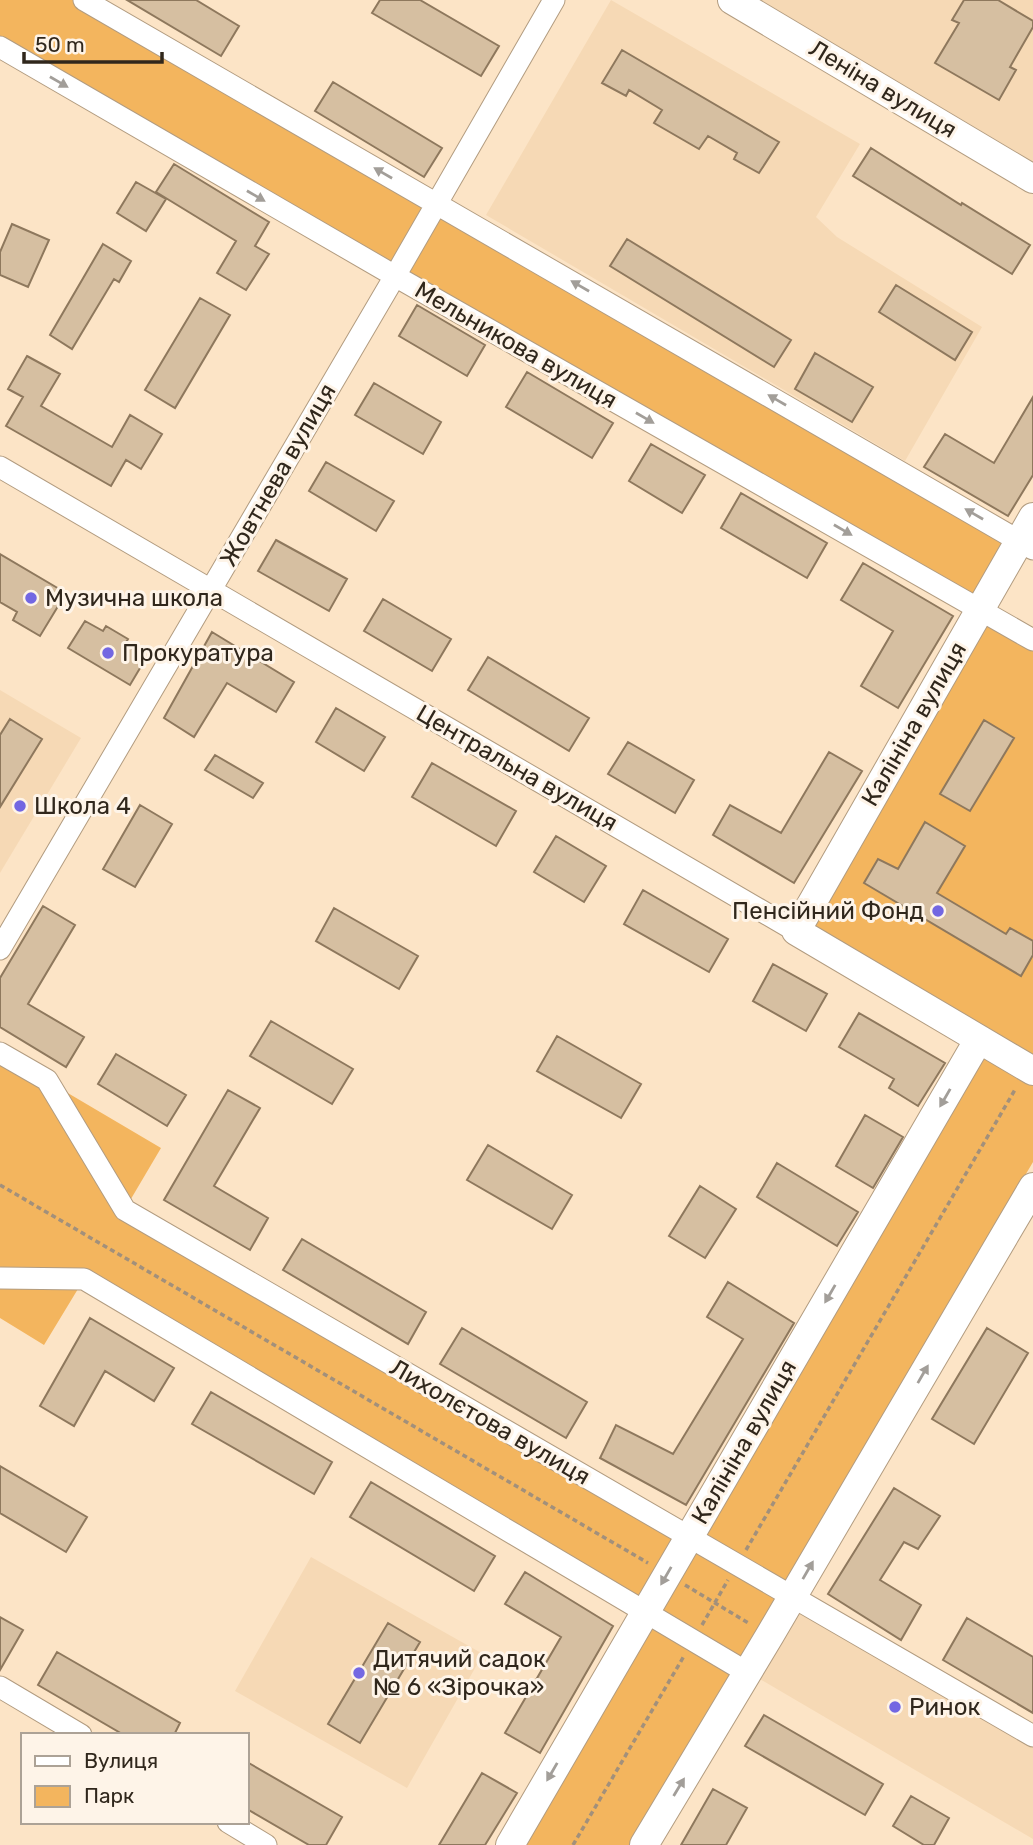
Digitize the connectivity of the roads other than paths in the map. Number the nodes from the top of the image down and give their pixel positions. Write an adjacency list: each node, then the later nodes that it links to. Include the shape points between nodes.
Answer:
1 (84, 0): 6 (street, one-way to 1)
2 (554, 0): 6 (street, Жовтнева вулиця)
3 (733, 0): 5 (main road, Леніна вулиця)
4 (0, 47): 7 (street, Мельникова вулиця, one-way to 7)
5 (1033, 179)
6 (436, 203): 7 (street, Жовтнева вулиця); 9 (street, one-way to 6)
7 (395, 276): 10 (street, Жовтнева вулиця); 11 (street, Мельникова вулиця, one-way to 11)
8 (0, 467): 10 (street, Центральна вулиця)
9 (1028, 535): 11 (main road, Калініна вулиця)
10 (211, 589): 13 (street, Центральна вулиця); 14 (street, Жовтнева вулиця)
11 (980, 608): 12 (street, Мельникова вулиця); 13 (main road, Калініна вулиця)
12 (1033, 640)
13 (796, 931): 15 (main road, Центральна вулиця)
14 (0, 949)
15 (979, 1039): 17 (main road, Центральна вулиця); 20 (main road, Калініна вулиця, one-way to 20)
16 (0, 1053): 20 (street, Лихолєтова вулиця, via 47,1080 125,1210)
17 (1030, 1069)
18 (1033, 1187): 21 (main road, one-way to 18)
19 (0, 1278): 22 (street, via 85,1279)
20 (689, 1537): 21 (street, Лихолєтова вулиця); 22 (main road, Калініна вулиця, one-way to 22)
21 (792, 1598): 23 (main road); 26 (street, Лихолєтова вулиця)
22 (645, 1611): 23 (street); 29 (main road, Калініна вулиця, one-way to 29)
23 (748, 1673): 30 (main road, one-way to 23)
24 (0, 1687): 25 (street)
25 (78, 1733)
26 (1033, 1736)
27 (231, 1824): 28 (street)
28 (267, 1845)
29 (510, 1845)
30 (644, 1845)

